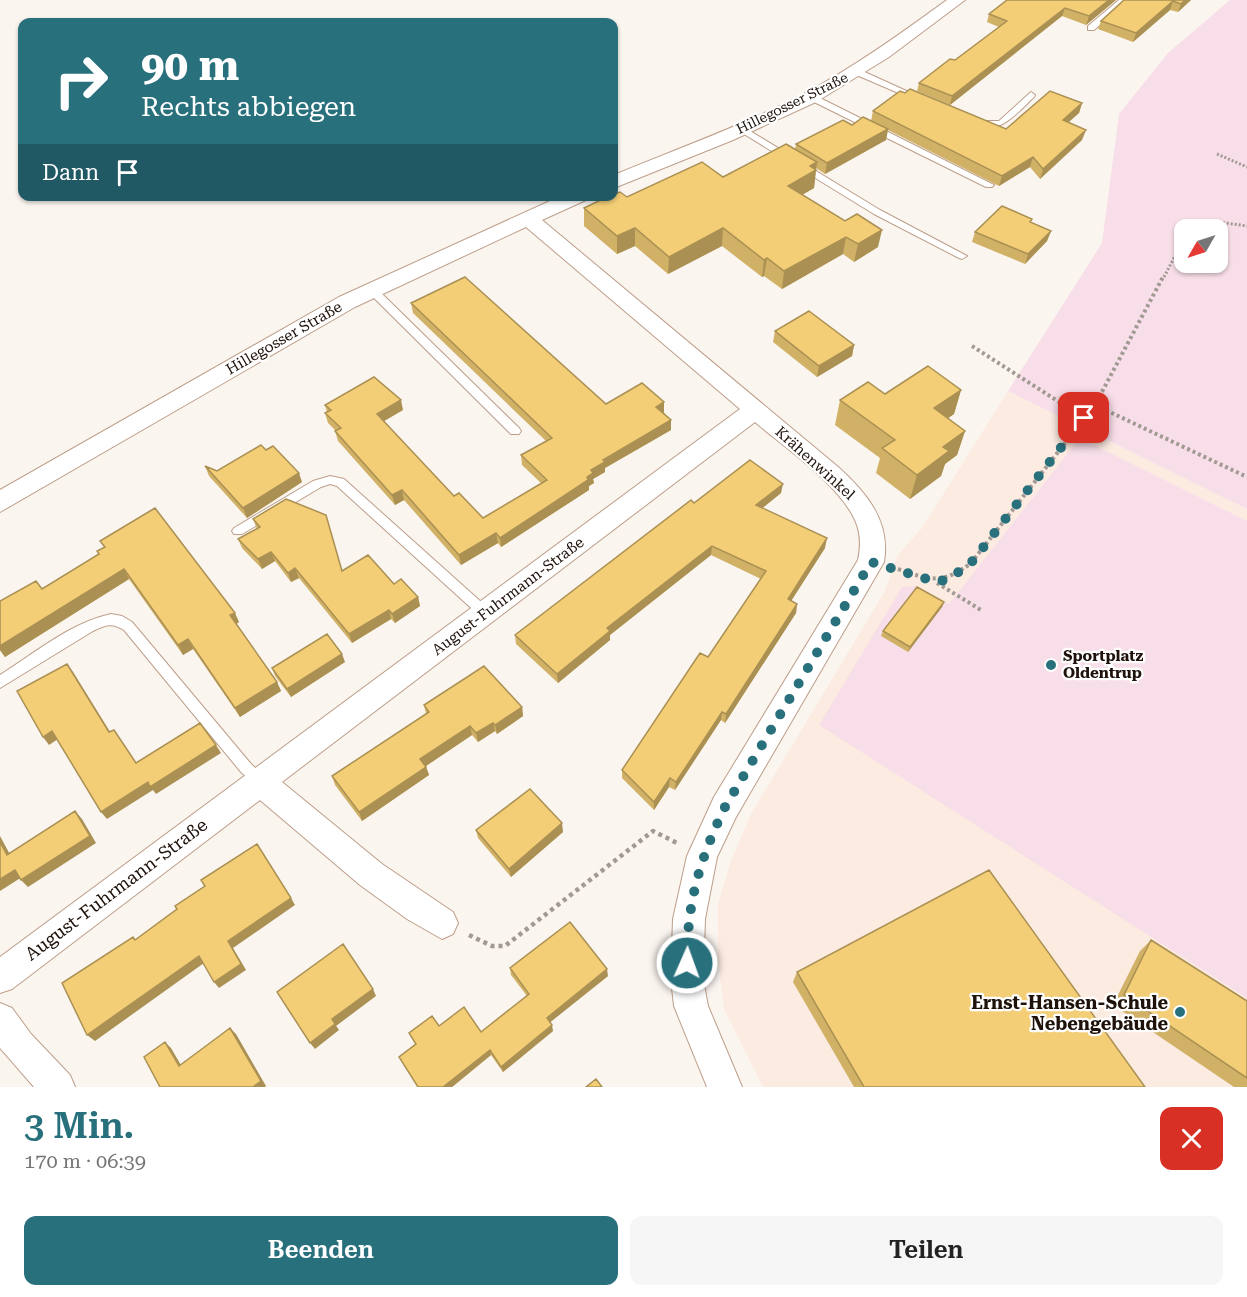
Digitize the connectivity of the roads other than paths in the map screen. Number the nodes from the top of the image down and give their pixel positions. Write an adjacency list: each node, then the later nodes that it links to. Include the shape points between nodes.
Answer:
1 (957, 0): 4 (street, Hillegosser Straße)
2 (1120, 1): 3 (lane)
3 (1091, 28)
4 (855, 71): 6 (street, Hillegosser Straße); 7 (lane)
5 (1031, 95): 8 (lane, via 996,125)
6 (811, 97): 9 (street, Hillegosser Straße); 11 (lane)
7 (924, 101)
8 (967, 118)
9 (742, 129): 10 (street, Hillegosser Straße); 14 (lane, via 877,212)
10 (618, 180)
11 (989, 185)
12 (567, 201): 13 (street, Hillegosser Straße)
13 (528, 218): 15 (street, Hillegosser Straße); 16 (street, Krähenwinkel)
14 (962, 256)
15 (372, 290): 17 (lane); 18 (street, Hillegosser Straße)
16 (755, 411): 20 (street, August-Fuhrmann-Straße); 27 (street, Krähenwinkel, via 818,462 858,502 873,535 874,550 871,562 725,807 702,856 689,919 687,979 691,1006)
17 (515, 430)
18 (0, 502)
19 (238, 531): 20 (lane, via 317,484 340,482)
20 (485, 613): 22 (street, August-Fuhrmann-Straße)
21 (0, 682): 22 (lane, via 92,625 110,619 120,621)
22 (260, 781): 23 (street, via 401,896); 24 (street, August-Fuhrmann-Straße)
23 (442, 923)
24 (0, 976)
25 (0, 1020): 26 (street)
26 (58, 1087)
27 (725, 1087)

